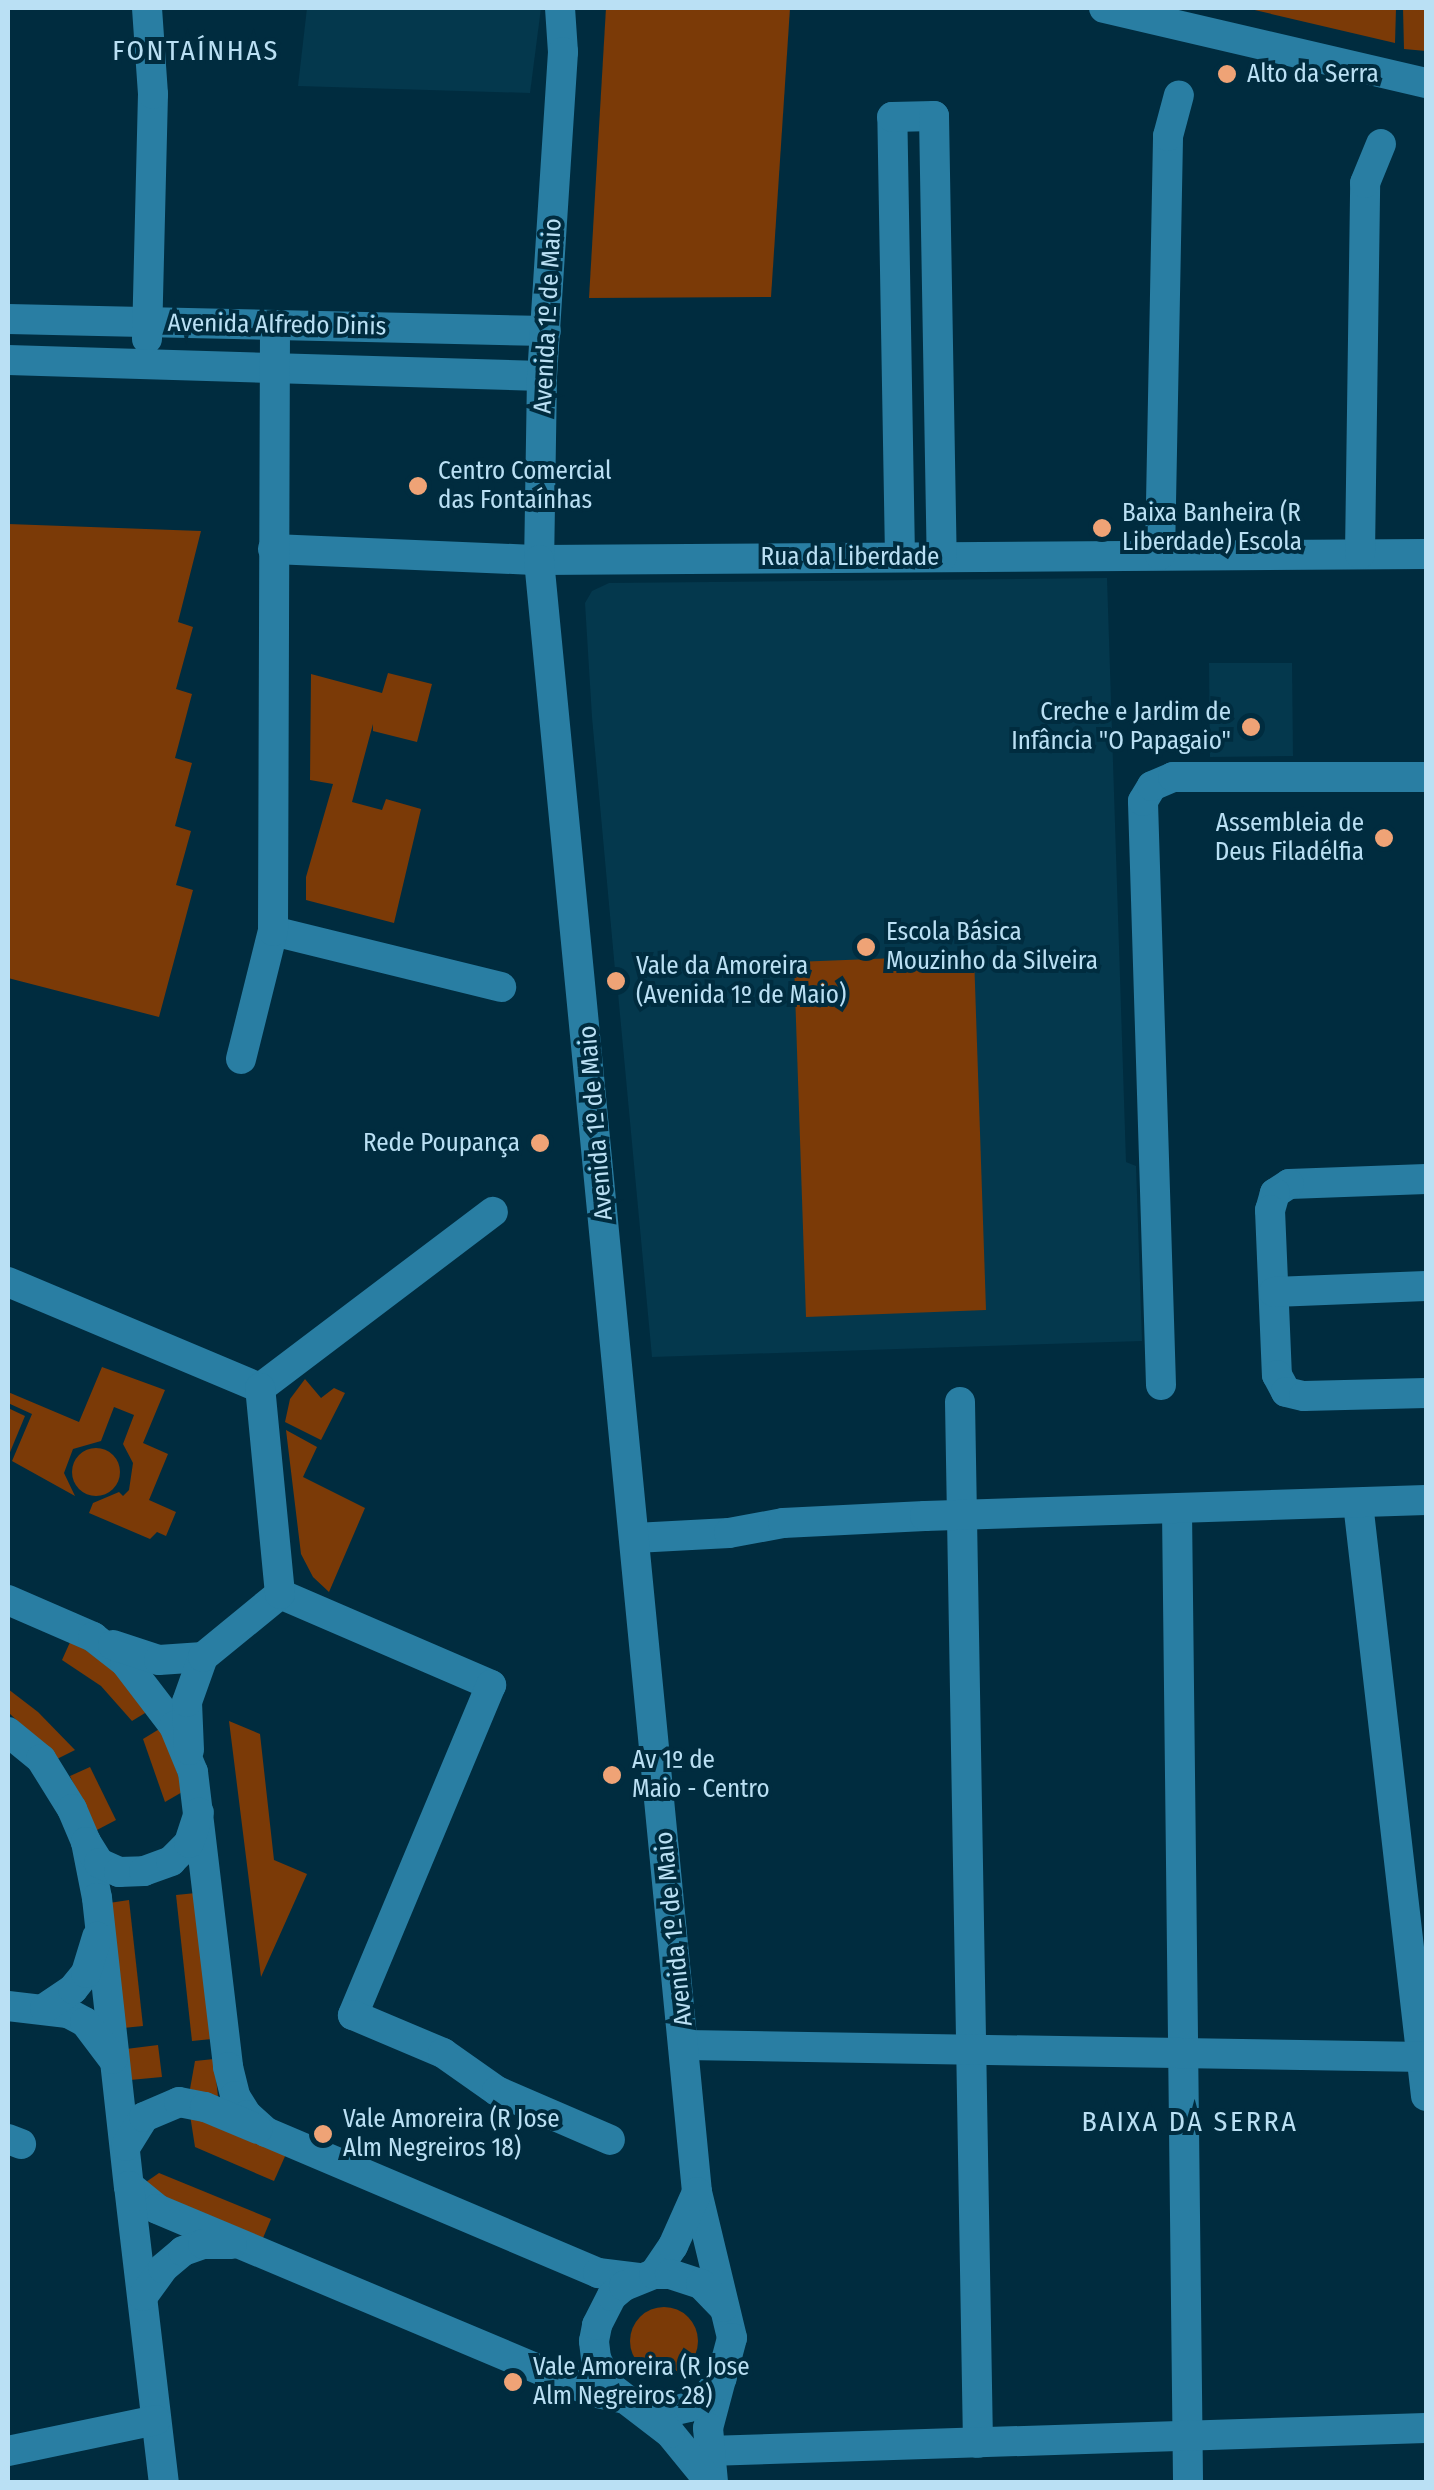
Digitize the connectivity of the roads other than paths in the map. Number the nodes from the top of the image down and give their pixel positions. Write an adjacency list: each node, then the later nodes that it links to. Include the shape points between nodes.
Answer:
1 (148, 8): 10 (street, via 153,94)
2 (560, 8): 5 (street, Avenida 1º de Maio)
3 (577, 8): 5 (street, Avenida 1º de Maio)
4 (1105, 8): 6 (street)
5 (564, 52): 12 (street, Avenida 1º de Maio)
6 (1426, 82)
7 (1179, 95): 20 (street, via 1168,136)
8 (1381, 144): 18 (street, via 1364,184)
9 (8, 318): 10 (street, Avenida Alfredo Dinis)
10 (147, 322): 11 (street, Avenida Alfredo Dinis); 14 (street)
11 (275, 325): 12 (street, Avenida Alfredo Dinis); 15 (street)
12 (546, 331): 16 (street, Avenida 1º de Maio)
13 (8, 360): 14 (street, Avenida Alfredo Dinis)
14 (146, 365): 15 (street, Avenida Alfredo Dinis)
15 (275, 370): 16 (street, Avenida Alfredo Dinis); 17 (street)
16 (542, 376): 23 (street, Avenida 1º de Maio)
17 (273, 549): 23 (street, Rua da Liberdade); 25 (street)
18 (1360, 554): 19 (street, Rua da Liberdade); 20 (street, Rua da Liberdade)
19 (1426, 554)
20 (1160, 555): 22 (street, Rua da Liberdade)
21 (900, 557): 22 (street, Rua da Liberdade); 22 (street, via 892,117 934,116); 23 (street, Rua da Liberdade)
22 (942, 557)
23 (539, 560): 41 (street, Avenida 1º de Maio)
24 (1426, 777): 33 (street, via 1174,778 1152,786 1143,801)
25 (272, 931): 26 (street); 27 (street)
26 (500, 987)
27 (241, 1059)
28 (1426, 1180): 32 (street, via 1281,1188 1270,1210)
29 (493, 1212): 34 (street)
30 (8, 1282): 34 (street)
31 (1426, 1286): 32 (street)
32 (1274, 1292): 35 (street, via 1277,1375 1286,1392)
33 (1161, 1386)
34 (260, 1388): 42 (street)
35 (1426, 1393)
36 (960, 1402): 40 (street)
37 (1426, 1500): 38 (street)
38 (1358, 1503): 39 (street); 56 (street)
39 (1177, 1510): 40 (street); 55 (street)
40 (962, 1515): 41 (street); 54 (street)
41 (635, 1538): 53 (street, Avenida 1º de Maio)
42 (280, 1594): 45 (street); 60 (street, via 492,1684 353,2015 443,2053 497,2091)
43 (8, 1600): 44 (street)
44 (93, 1638): 45 (street, via 160,1660); 47 (street, via 146,1686 174,1726)
45 (202, 1657): 47 (street, via 187,1702)
46 (8, 1732): 49 (street, via 41,1759)
47 (193, 1772): 48 (street)
48 (200, 1811): 49 (street, via 189,1843 144,1872 119,1872 100,1862); 59 (street, via 228,2067 235,2096)
49 (86, 1842): 50 (street)
50 (100, 1926): 52 (street, via 86,1973); 57 (street)
51 (8, 2006): 52 (street)
52 (45, 2008): 57 (street, via 84,2022)
53 (685, 2045): 54 (street); 63 (street, Avenida 1º de Maio)
54 (972, 2053): 55 (street); 73 (street)
55 (1183, 2056): 56 (street); 72 (street)
56 (1424, 2057): 58 (street)
57 (116, 2062): 61 (street)
58 (1426, 2096)
59 (266, 2132): 61 (street, via 179,2102 144,2117); 65 (street, via 598,2273)
60 (610, 2140)
61 (126, 2146): 62 (street)
62 (130, 2186): 64 (street, via 157,2209); 66 (street)
63 (697, 2192): 65 (street, Avenida 1º de Maio, via 673,2246); 67 (street, Avenida 1º de Maio)
64 (238, 2244): 66 (street, via 183,2251); 69 (street)
65 (646, 2276): 67 (street, via 686,2277); 69 (street, Avenida 1º de Maio, via 612,2296 594,2341 602,2373)
66 (142, 2296): 70 (street)
67 (722, 2307): 68 (street, Avenida 1º de Maio, via 732,2338)
68 (726, 2370): 69 (street, via 705,2398 689,2406 654,2411); 75 (street, Avenida 1º de Maio)
69 (630, 2402): 77 (street, Avenida 1º de Maio, via 670,2433)
70 (156, 2420): 74 (street); 76 (street)
71 (1426, 2428): 72 (street)
72 (1186, 2439): 73 (street); 78 (street)
73 (978, 2443): 75 (street)
74 (8, 2451)
75 (708, 2451): 77 (street, Avenida 1º de Maio)
76 (164, 2482)
77 (711, 2482)
78 (1188, 2482)

